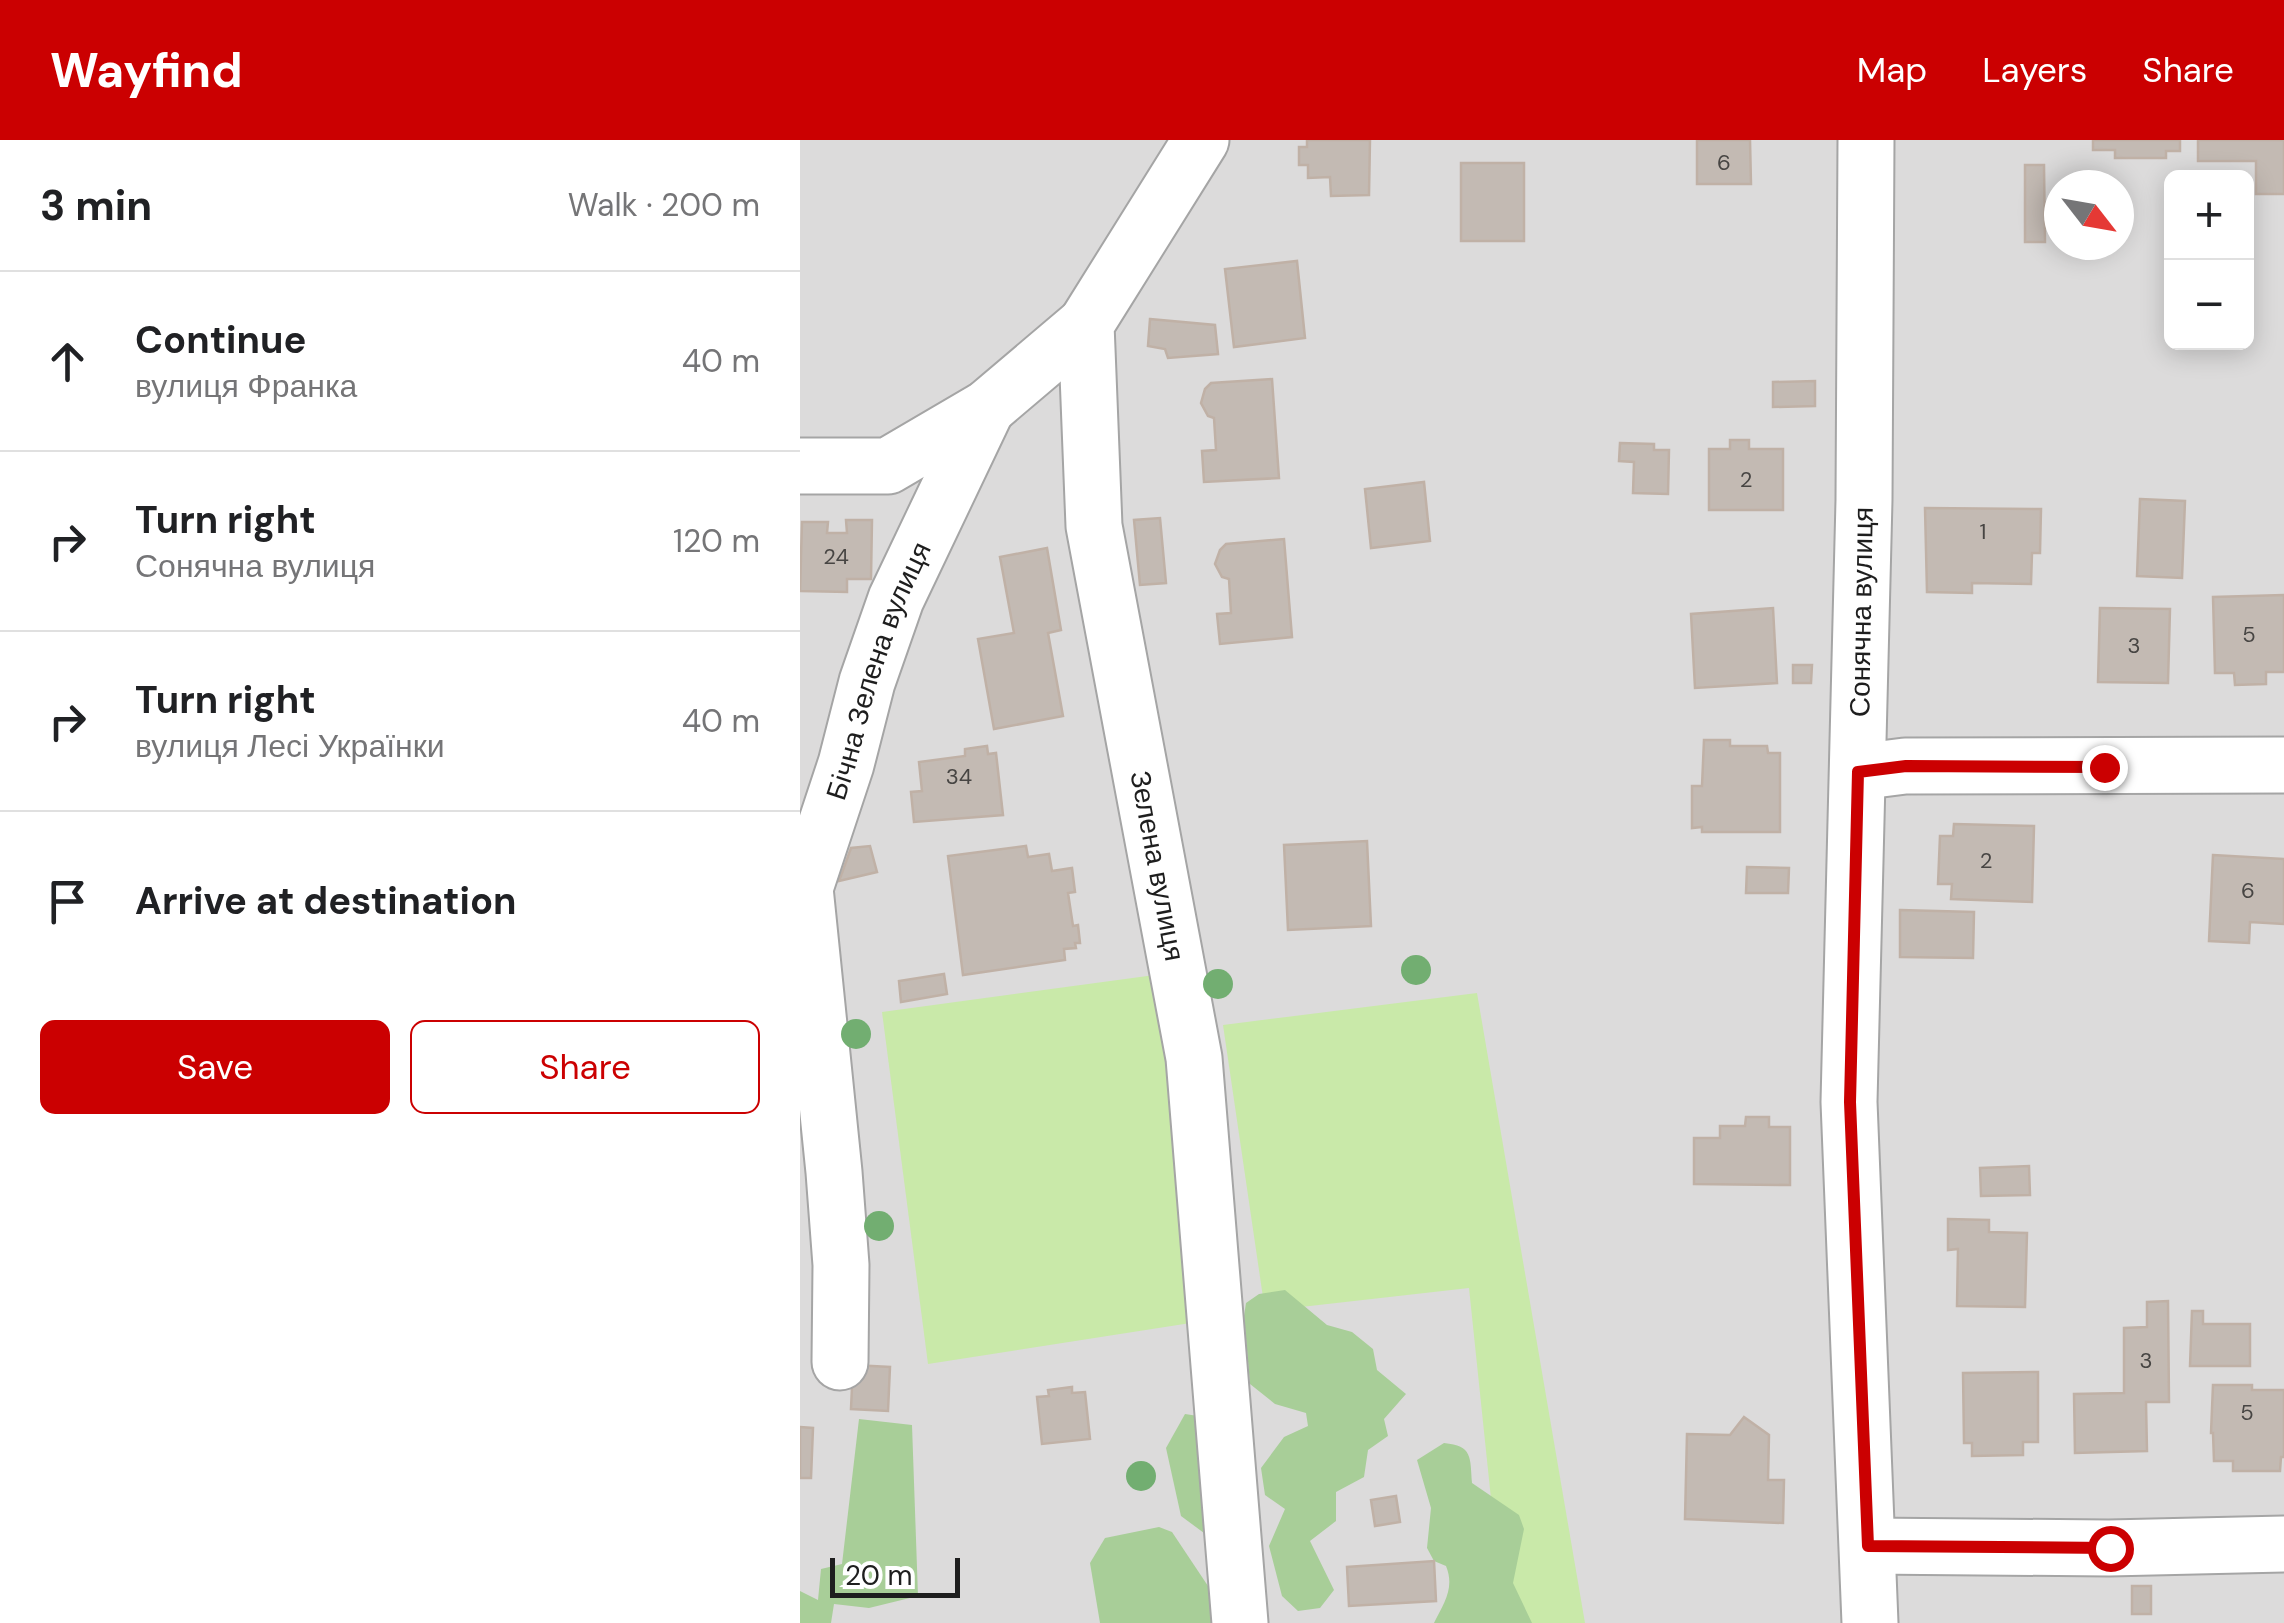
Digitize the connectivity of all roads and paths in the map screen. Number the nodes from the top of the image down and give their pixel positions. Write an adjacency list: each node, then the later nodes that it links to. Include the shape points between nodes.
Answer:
1 (1201, 140): 3 (street)
2 (1866, 140): 7 (street, Сонячна вулиця)
3 (1086, 324): 4 (street); 12 (street, Зелена вулиця, via 1094,526 1194,1058)
4 (988, 408): 5 (street, via 888,466); 8 (street, Бічна Зелена вулиця, via 896,598)
5 (800, 466)
6 (2284, 765): 7 (street, via 1906,766)
7 (1858, 772): 11 (street, Сонячна вулиця, via 1850,1102)
8 (802, 889): 9 (street, Бічна Зелена вулиця, via 837,1209)
9 (840, 1362)
10 (2284, 1544): 11 (street)
11 (1868, 1546): 13 (street, Сонячна вулиця)
12 (1240, 1623)
13 (1870, 1623)

